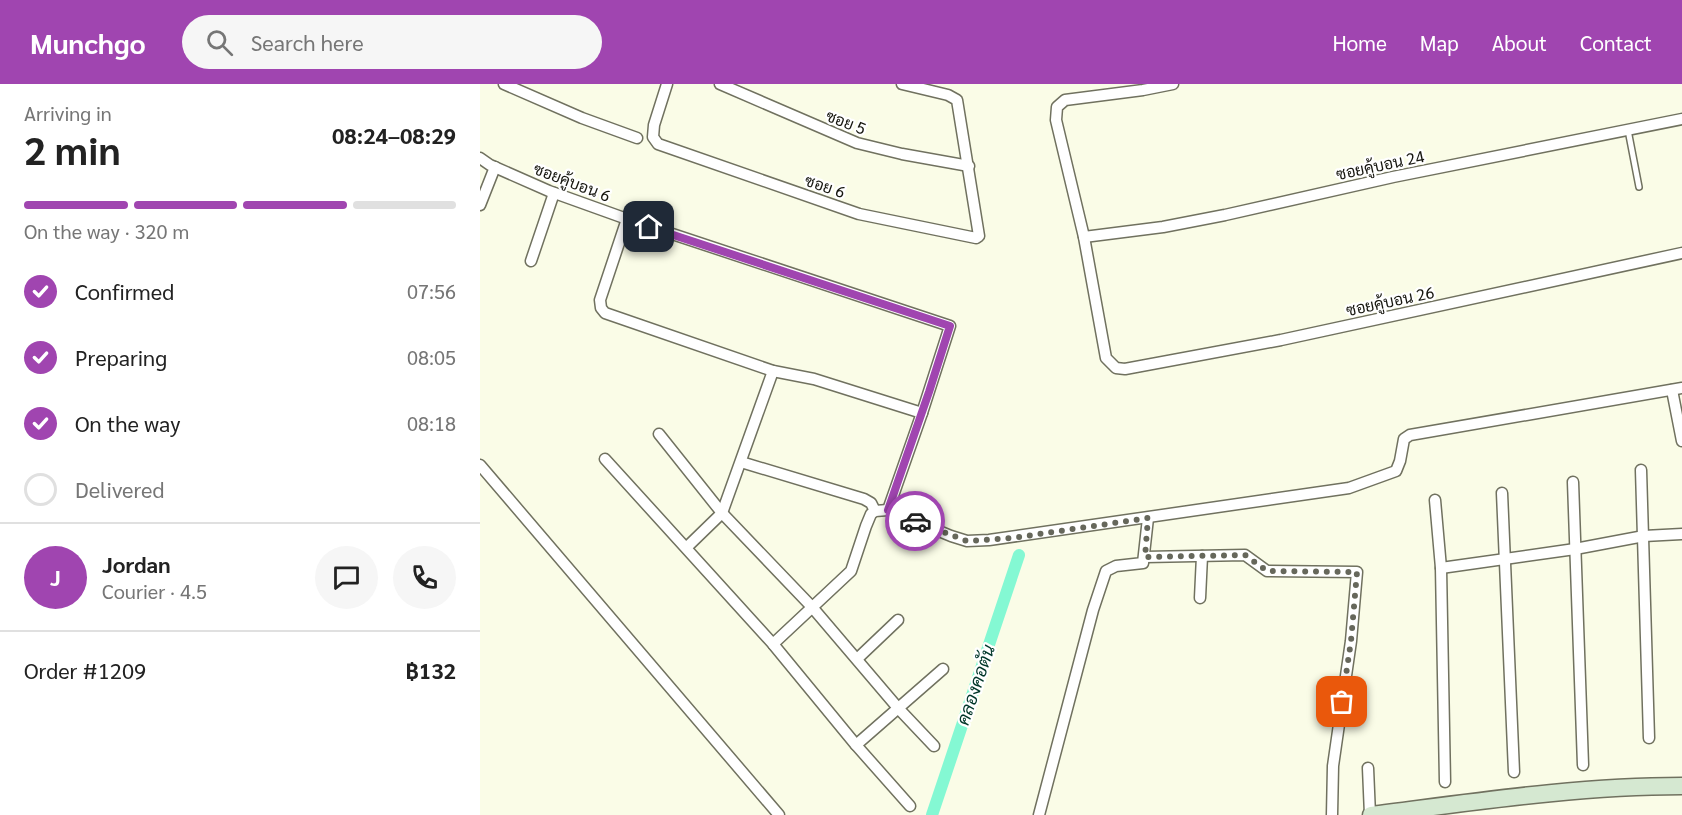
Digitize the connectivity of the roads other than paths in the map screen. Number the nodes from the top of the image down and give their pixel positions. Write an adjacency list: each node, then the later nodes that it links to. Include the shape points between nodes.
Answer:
1 (504, 84): 8 (street)
2 (667, 84): 10 (street, ซอย 6, via 654,125 653,137 658,144 859,214 976,238 980,234)
3 (720, 84): 10 (street, ซอย 5, via 857,143)
4 (902, 84): 10 (street, via 957,100)
5 (1173, 84): 16 (street, via 1065,100 1057,107 1056,120)
6 (1682, 119): 7 (street, ซอยคู้บอน 24)
7 (1628, 130): 12 (lane); 16 (street, ซอยคู้บอน 24, via 1225,215)
8 (637, 138)
9 (480, 158): 11 (street, ซอยคู้บอน 6)
10 (969, 166)
11 (495, 167): 13 (street, ซอยคู้บอน 6); 14 (street)
12 (1639, 188)
13 (554, 193): 15 (street, ซอยคู้บอน 6); 18 (street)
14 (480, 205)
15 (627, 219): 19 (street, via 600,300 601,308); 21 (street, ซอยคู้บอน 6, via 947,323 950,329)
16 (1084, 237): 17 (street, ซอยคู้บอน 26, via 1106,358 1116,368 1125,369 1281,340)
17 (1682, 253)
18 (531, 261)
19 (773, 371): 21 (street, via 814,379); 25 (street)
20 (1677, 389): 23 (street); 34 (street, via 1410,435 1404,439 1396,471 1349,488)
21 (922, 413): 31 (street, ซอยคู้บอน 6)
22 (659, 434): 33 (street)
23 (1682, 441)
24 (606, 459): 37 (street)
25 (741, 462): 32 (street, via 864,499); 33 (street)
26 (480, 465): 59 (street)
27 (1641, 470): 36 (street)
28 (1573, 482): 38 (street)
29 (1502, 493): 41 (street)
30 (1435, 500): 42 (street)
31 (888, 510): 32 (street); 34 (street, via 967,541)
32 (876, 511): 44 (street, via 866,526 851,572)
33 (722, 513): 37 (street); 44 (street)
34 (1148, 518): 40 (street)
35 (1682, 534): 36 (street)
36 (1644, 536): 38 (street); 50 (street)
37 (687, 548): 46 (street)
38 (1575, 549): 41 (street); 53 (street)
39 (1202, 556): 40 (street); 43 (street); 61 (street, via 1245,555 1267,571 1357,572 1333,766)
40 (1145, 557): 60 (street, via 1143,563 1106,571)
41 (1504, 560): 42 (street); 55 (street)
42 (1441, 568): 56 (street)
43 (1200, 598)
44 (812, 607): 46 (street); 47 (street)
45 (898, 620): 47 (street)
46 (773, 644): 51 (street)
47 (857, 658): 49 (street)
48 (943, 669): 49 (street)
49 (897, 708): 51 (street); 52 (street)
50 (1649, 738)
51 (856, 745): 58 (street)
52 (934, 746)
53 (1583, 765)
54 (1368, 768): 62 (street)
55 (1514, 772)
56 (1445, 782)
57 (1682, 786): 62 (main road, via 1528,795)
58 (910, 806)
59 (779, 815)
60 (1039, 815)
61 (1332, 815)
62 (1370, 815)

